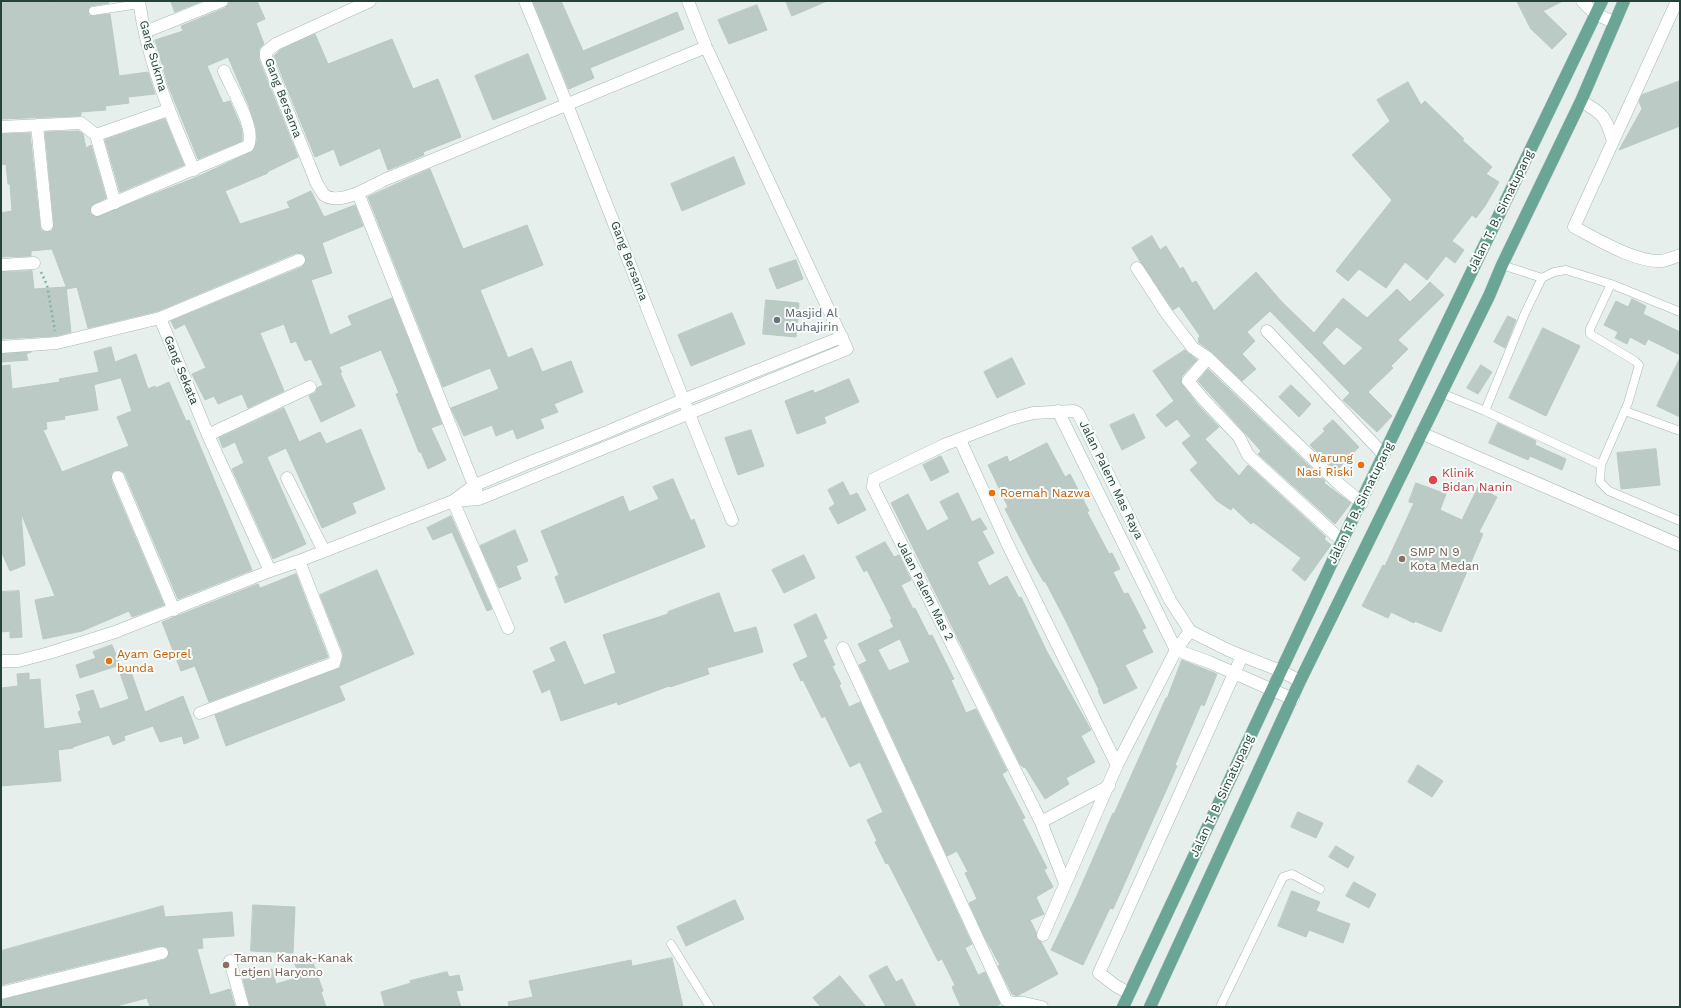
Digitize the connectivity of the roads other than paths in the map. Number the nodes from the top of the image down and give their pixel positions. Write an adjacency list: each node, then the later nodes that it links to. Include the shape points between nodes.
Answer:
1 (222, 1): 13 (street)
2 (370, 1): 24 (street, Gang Bersama, via 276,44 266,52 317,184 324,195 334,198)
3 (525, 1): 17 (street, Gang Bersama)
4 (688, 1): 14 (street)
5 (1582, 1): 11 (street)
6 (1602, 1): 11 (main road, Jalan T. B. Simatupang)
7 (1624, 1): 12 (main road, Jalan T. B. Simatupang)
8 (1678, 1): 22 (street)
9 (139, 3): 10 (lane); 13 (street, Gang Sukma)
10 (93, 11)
11 (1595, 14): 12 (street); 57 (main road, Jalan T. B. Simatupang)
12 (1614, 22): 16 (main road, Jalan T. B. Simatupang)
13 (145, 32): 18 (street, Gang Sukma)
14 (706, 47): 17 (street); 39 (street)
15 (224, 71): 23 (street, via 249,126 250,142 248,146)
16 (1581, 101): 22 (street, via 1601,113 1608,124); 32 (main road, Jalan T. B. Simatupang)
17 (567, 104): 24 (street); 46 (street, Gang Bersama)
18 (168, 110): 21 (street); 23 (street, Gang Sukma)
19 (37, 125): 20 (street); 21 (street, via 81,123); 27 (street)
20 (1, 127)
21 (96, 135): 25 (street)
22 (1613, 141): 28 (street, via 1574,227 1649,260 1663,260)
23 (194, 170): 25 (street)
24 (358, 192): 63 (street)
25 (115, 203): 26 (street)
26 (97, 210)
27 (48, 225)
28 (1680, 255)
29 (298, 260): 37 (street)
30 (34, 263): 31 (street)
31 (1, 265)
32 (1502, 265): 34 (lane); 45 (main road, Jalan T. B. Simatupang)
33 (1137, 268): 41 (street, via 1193,348)
34 (1542, 278): 35 (lane, via 1566,270); 48 (lane)
35 (1611, 284): 36 (lane); 49 (lane, via 1590,334 1639,365)
36 (1680, 312)
37 (160, 318): 40 (street, via 57,343); 54 (street, Gang Sekata)
38 (1267, 331): 57 (street)
39 (842, 337): 42 (street); 43 (street, via 847,350)
40 (1, 347)
41 (1208, 358): 66 (street, via 1338,484); 69 (street, via 1188,380 1239,437 1248,455)
42 (774, 365): 43 (street); 46 (street)
43 (779, 378): 50 (street)
44 (310, 387): 54 (street)
45 (1441, 393): 48 (lane); 52 (main road, Jalan T. B. Simatupang)
46 (683, 400): 50 (street, Gang Bersama); 53 (street)
47 (1058, 411): 55 (street, Jalan Palem Mas 2, via 1011,418); 76 (street, Jalan Palem Mas Raya, via 1078,413 1170,600); 78 (street, Jalan Palem Mas Raya)
48 (1485, 411): 59 (lane)
49 (1625, 411): 51 (lane); 59 (lane)
50 (689, 414): 56 (street); 67 (street, Gang Bersama)
51 (1680, 431)
52 (1421, 433): 70 (street); 83 (main road, Jalan T. B. Simatupang)
53 (602, 434): 56 (street); 58 (street)
54 (208, 435): 73 (street, Gang Sekata)
55 (960, 440): 87 (street, via 1008,545); 89 (street, Jalan Palem Mas 2, via 944,445 874,479 873,487)
56 (608, 447): 62 (street)
57 (1384, 455): 66 (main road, Jalan T. B. Simatupang)
58 (523, 465): 62 (street); 63 (street)
59 (1601, 465): 68 (lane, via 1599,479 1609,491)
60 (118, 477): 74 (street)
61 (287, 478): 71 (street)
62 (528, 479): 64 (street)
63 (475, 485): 64 (street); 65 (street)
64 (479, 499): 65 (street)
65 (452, 501): 71 (street); 75 (street)
66 (1362, 503): 69 (main road, Jalan T. B. Simatupang)
67 (732, 520)
68 (1680, 521)
69 (1342, 541): 81 (main road, Jalan T. B. Simatupang)
70 (1680, 545)
71 (324, 551): 72 (street)
72 (299, 561): 73 (street); 86 (street, via 336,656 334,663)
73 (270, 570): 74 (street)
74 (174, 610): 80 (street, via 49,653 18,661)
75 (508, 628)
76 (1190, 631): 78 (street); 79 (street)
77 (843, 648): 100 (street, via 1006,1000)
78 (1176, 650): 82 (street); 87 (street)
79 (1242, 656): 81 (street); 82 (street)
80 (1, 661)
81 (1281, 671): 83 (street); 84 (main road, Jalan T. B. Simatupang)
82 (1234, 674): 84 (street); 97 (street, via 1099,973)
83 (1300, 681): 85 (main road, Jalan T. B. Simatupang)
84 (1272, 690): 85 (street); 97 (main road, Jalan T. B. Simatupang)
85 (1293, 699): 102 (main road, Jalan T. B. Simatupang)
86 (200, 713)
87 (1118, 765): 88 (street)
88 (1109, 786): 89 (street); 90 (street)
89 (1041, 822): 90 (street, Jalan Palem Mas 2)
90 (1065, 882): 92 (street)
91 (1320, 889): 103 (lane, via 1292,874 1283,877)
92 (1043, 935)
93 (671, 944): 99 (lane)
94 (162, 953): 96 (street)
95 (230, 960): 98 (street)
96 (1, 993)
97 (1129, 993): 101 (main road, Jalan T. B. Simatupang)
98 (243, 1007)
99 (710, 1007)
100 (1042, 1007)
101 (1123, 1007)
102 (1150, 1007)
103 (1220, 1007)

